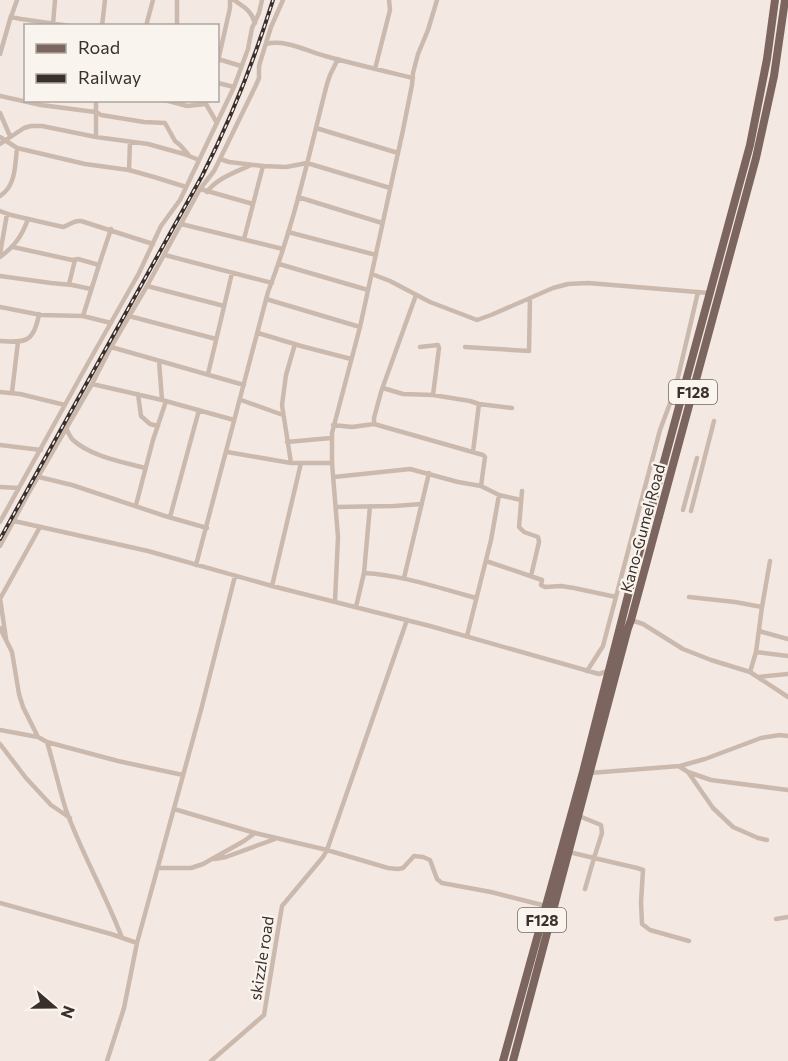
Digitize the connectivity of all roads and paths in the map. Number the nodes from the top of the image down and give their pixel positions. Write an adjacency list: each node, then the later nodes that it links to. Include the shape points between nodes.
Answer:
1 (12, 0): 14 (street)
2 (17, 0): 14 (street)
3 (55, 0): 18 (street)
4 (105, 0): 19 (street)
5 (153, 0): 20 (street)
6 (177, 0): 21 (street)
7 (232, 0): 17 (street, via 246,7); 26 (street)
8 (262, 0): 17 (street)
9 (283, 0): 22 (street)
10 (389, 0): 30 (street)
11 (437, 0): 33 (street)
12 (775, 0): 31 (main road, Kano-Gumel Road / F128)
13 (785, 0): 32 (main road, Kano-Gumel Road / F128)
14 (11, 16): 16 (street); 18 (street)
15 (0, 21): 16 (street)
16 (9, 22): 25 (street)
17 (255, 23): 29 (street)
18 (53, 24)
19 (102, 24)
20 (147, 24)
21 (177, 24)
22 (268, 36): 23 (street); 24 (street)
23 (273, 42): 24 (street); 27 (street)
24 (266, 44): 54 (street, via 259,78)
25 (0, 54)
26 (219, 56)
27 (338, 59): 30 (street); 45 (street)
28 (219, 60): 29 (street)
29 (241, 66): 35 (street)
30 (375, 69): 33 (street)
31 (764, 75): 32 (main road); 93 (main road, Kano-Gumel Road / F128, via 750,145)
32 (774, 76): 143 (main road, Kano-Gumel Road / F128)
33 (413, 78): 52 (street)
34 (219, 83): 35 (street)
35 (234, 87): 44 (street)
36 (0, 96): 37 (street)
37 (24, 101)
38 (27, 102): 42 (street)
39 (96, 102): 42 (street)
40 (172, 102): 41 (street, via 187,106)
41 (206, 102): 44 (street)
42 (95, 111): 46 (street); 53 (street, via 165,123 174,141)
43 (0, 113): 48 (street)
44 (217, 123): 55 (street)
45 (316, 128): 52 (street); 56 (street)
46 (96, 137): 48 (street, via 31,126); 49 (street)
47 (0, 138): 48 (street)
48 (8, 138): 50 (street); 51 (street)
49 (130, 142): 53 (street); 59 (street)
50 (0, 144)
51 (17, 148): 59 (street); 64 (street, via 11,183)
52 (398, 153): 61 (street)
53 (190, 157): 55 (street)
54 (220, 159): 57 (street); 62 (street)
55 (199, 160): 60 (street)
56 (307, 163): 58 (street); 61 (street); 65 (street)
57 (251, 165): 58 (street); 63 (street, via 217,181)
58 (263, 166): 66 (street)
59 (129, 170): 60 (street)
60 (186, 187): 75 (street)
61 (390, 188): 71 (street)
62 (200, 189): 63 (street); 70 (street)
63 (207, 192): 66 (street)
64 (0, 196)
65 (298, 197): 71 (street); 73 (street)
66 (253, 204): 74 (street)
67 (0, 211): 68 (street)
68 (7, 214): 69 (street); 78 (street)
69 (28, 219): 72 (street, via 63,227 76,220); 76 (street)
70 (181, 224): 74 (street); 79 (street)
71 (382, 224): 80 (street)
72 (111, 229): 75 (street); 83 (street)
73 (288, 232): 77 (street); 80 (street)
74 (244, 239): 77 (street)
75 (153, 244): 102 (street)
76 (13, 246): 78 (street); 81 (street)
77 (283, 249): 82 (street)
78 (0, 255)
79 (165, 255): 84 (street); 89 (street)
80 (376, 255): 85 (street)
81 (75, 260): 83 (street); 88 (street)
82 (279, 264): 87 (street); 91 (street)
83 (99, 265): 90 (street)
84 (232, 273): 87 (street); 97 (street)
85 (372, 274): 91 (street); 94 (street)
86 (0, 276): 88 (street)
87 (272, 283): 96 (street)
88 (69, 284): 90 (street)
89 (147, 286): 97 (street); 101 (street)
90 (91, 289): 100 (street)
91 (368, 290): 103 (street)
92 (698, 292): 93 (street); 95 (street, via 579,283 562,285); 177 (street)
93 (709, 294): 142 (main road, Kano-Gumel Road / F128)
94 (416, 295): 95 (street, via 477,320); 117 (street)
95 (530, 298): 111 (street, via 530,351)
96 (267, 299): 103 (street); 104 (street)
97 (224, 306): 105 (street)
98 (0, 307): 99 (street)
99 (39, 314): 100 (street); 107 (street, via 34,332)
100 (84, 316): 102 (street)
101 (129, 316): 105 (street); 109 (street)
102 (111, 323): 125 (street)
103 (360, 327): 112 (street)
104 (258, 333): 108 (street); 116 (street)
105 (216, 339): 114 (street)
106 (0, 341): 107 (street)
107 (18, 342): 119 (street)
108 (295, 344): 112 (street); 128 (street, via 286,375)
109 (111, 347): 113 (street); 115 (street)
110 (420, 347): 121 (street, via 439,348)
111 (465, 347)
112 (351, 359): 132 (street)
113 (159, 362): 114 (street); 122 (street)
114 (208, 374): 116 (street)
115 (92, 384): 120 (street); 134 (street)
116 (244, 385): 123 (street)
117 (383, 388): 121 (street, via 403,394); 131 (street)
118 (0, 392): 119 (street)
119 (12, 392): 125 (street)
120 (138, 394): 122 (street); 133 (street, via 141,416)
121 (433, 395): 124 (street)
122 (164, 400): 127 (street); 133 (street)
123 (241, 400): 128 (street); 129 (street)
124 (479, 404): 126 (street); 140 (street)
125 (65, 405): 138 (street)
126 (512, 408)
127 (199, 410): 129 (street); 163 (street)
128 (283, 415): 136 (street)
129 (234, 420): 139 (street)
130 (714, 422): 162 (street)
131 (374, 424): 132 (street); 140 (street)
132 (333, 425): 135 (street)
133 (158, 426): 147 (street)
134 (66, 428): 147 (street, via 71,438 88,450); 149 (street)
135 (331, 438): 136 (street); 146 (street)
136 (287, 442): 144 (street)
137 (0, 445): 138 (street)
138 (41, 450): 153 (street)
139 (227, 452): 144 (street); 167 (street)
140 (473, 452): 151 (street, via 485,457)
141 (697, 458): 161 (street)
142 (665, 459): 143 (main road); 194 (main road, Kano-Gumel Road / F128)
143 (674, 462): 185 (main road, Kano-Gumel Road / F128)
144 (291, 463): 145 (street)
145 (300, 463): 146 (street); 176 (street)
146 (332, 463): 150 (street)
147 (145, 468): 158 (street)
148 (429, 473): 150 (street, via 402,469); 151 (street); 157 (street)
149 (39, 477): 158 (street); 164 (street)
150 (334, 477): 160 (street)
151 (481, 486): 155 (street)
152 (0, 487): 153 (street)
153 (19, 488): 165 (street)
154 (522, 491): 156 (street)
155 (499, 495): 156 (street); 169 (street)
156 (521, 500): 174 (street, via 520,529 538,537 539,542)
157 (422, 504): 159 (street); 175 (street)
158 (136, 505): 163 (street)
159 (370, 506): 160 (street); 172 (street)
160 (336, 507): 181 (street, via 339,537)
161 (683, 510)
162 (691, 511)
163 (170, 517): 167 (street)
164 (14, 521): 166 (street); 168 (street)
165 (0, 522)
166 (40, 527): 171 (street); 179 (street)
167 (207, 528): 171 (street)
168 (0, 546)
169 (486, 561): 174 (street); 180 (street)
170 (770, 561): 183 (street)
171 (196, 565): 173 (street)
172 (364, 573): 175 (street); 182 (street)
173 (235, 576): 176 (street); 207 (street)
174 (531, 576): 177 (street, via 542,580 545,587 561,586)
175 (404, 578): 180 (street)
176 (272, 586): 181 (street)
177 (616, 597): 193 (street, via 603,646)
178 (689, 597): 183 (street)
179 (0, 598): 189 (street)
180 (476, 598): 188 (street)
181 (335, 601): 182 (street)
182 (356, 607): 184 (street)
183 (762, 607): 187 (street)
184 (406, 620): 188 (street); 216 (street, skizzle road)
185 (631, 621): 195 (street, via 643,624 682,649); 206 (main road, Kano-Gumel Road / F128)
186 (0, 628): 189 (street)
187 (759, 631): 190 (street); 191 (street)
188 (466, 636): 193 (street)
189 (6, 639): 201 (street, via 23,707)
190 (788, 639)
191 (756, 652): 192 (street); 195 (street)
192 (788, 656)
193 (587, 671): 194 (street)
194 (608, 671): 212 (main road, Kano-Gumel Road / F128)
195 (750, 672): 197 (street)
196 (788, 674): 197 (street)
197 (757, 677): 198 (street)
198 (788, 697)
199 (0, 729): 201 (street)
200 (788, 736): 204 (street, via 761,738)
201 (38, 737): 202 (street)
202 (47, 742): 207 (street); 211 (street)
203 (0, 744): 211 (street, via 51,805)
204 (680, 766): 205 (street); 206 (street)
205 (688, 772): 208 (street, via 711,780); 215 (street, via 713,808 734,827)
206 (590, 773): 210 (main road, Kano-Gumel Road / F128)
207 (183, 775): 209 (street)
208 (788, 790)
209 (174, 810): 213 (street); 220 (street)
210 (579, 816): 212 (main road, Kano-Gumel Road / F128); 218 (street, via 601,825)
211 (70, 818): 226 (street)
212 (571, 830): 217 (main road, Kano-Gumel Road / F128); 223 (main road, Kano-Gumel Road / F128)
213 (255, 833): 214 (street); 219 (street)
214 (278, 839): 216 (street); 219 (street)
215 (767, 840)
216 (327, 850): 223 (street, via 398,869 416,855 430,860 442,883); 230 (street, skizzle road, via 282,906 264,1015)
217 (569, 852): 218 (street); 232 (main road, Kano-Gumel Road / F128)
218 (594, 858): 221 (street); 227 (street, via 643,870 642,924)
219 (212, 859): 220 (street, via 191,868)
220 (158, 868): 228 (street)
221 (585, 889)
222 (0, 903): 226 (street)
223 (546, 906): 231 (main road, Kano-Gumel Road / F128)
224 (788, 917): 225 (street)
225 (776, 919)
226 (122, 938): 228 (street)
227 (689, 941)
228 (137, 943): 229 (street, via 124,1008)
229 (107, 1061)
230 (211, 1061)
231 (503, 1061)
232 (513, 1061)

